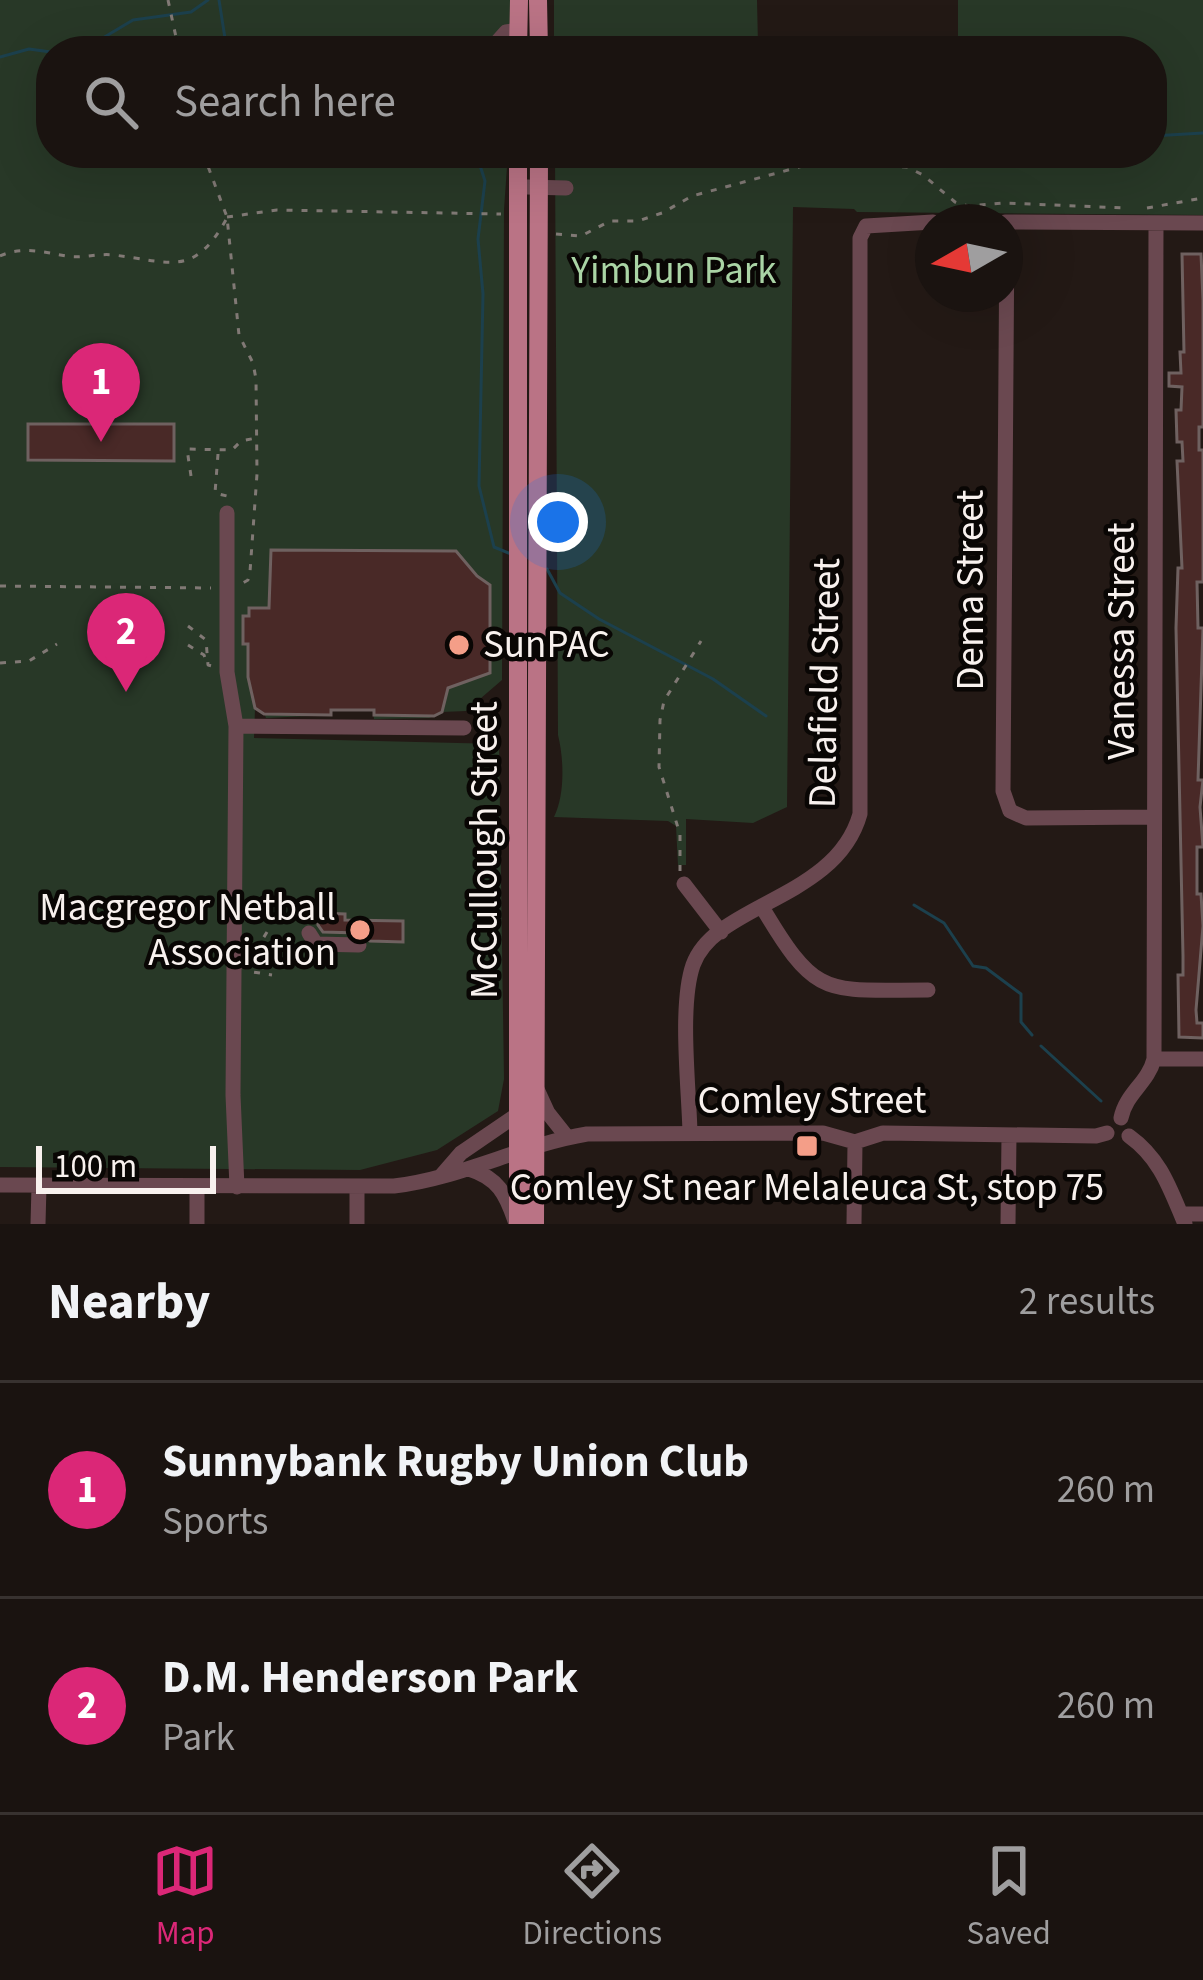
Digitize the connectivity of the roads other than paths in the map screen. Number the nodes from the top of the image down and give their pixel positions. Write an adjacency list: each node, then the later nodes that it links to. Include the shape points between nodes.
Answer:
1 (519, 0): 3 (main road)
2 (538, 0): 6 (main road)
3 (518, 30): 4 (street); 5 (main road)
4 (502, 36)
5 (518, 36)
6 (537, 36)
7 (518, 168): 9 (main road, McCullough Street)
8 (539, 168): 10 (main road, McCullough Street)
9 (517, 188): 10 (street); 20 (main road, McCullough Street, via 517,557)
10 (539, 188): 11 (street); 20 (main road, McCullough Street, via 538,566)
11 (566, 188)
12 (1023, 222): 14 (street)
13 (915, 223): 23 (street, Delafield Street, via 866,226 860,238 860,814 830,865)
14 (1156, 223): 15 (street); 21 (street, Vanessa Street)
15 (1203, 223)
16 (1006, 312): 21 (street, Dema Street, via 1003,791 1010,811 1026,818)
17 (227, 504): 18 (street, via 227,672)
18 (236, 726): 19 (street); 45 (street)
19 (464, 728)
20 (527, 728): 30 (main road, McCullough Street); 31 (main road, McCullough Street)
21 (1154, 817): 28 (street, Vanessa Street)
22 (684, 884): 24 (street)
23 (762, 907): 24 (street, Delafield Street); 27 (street, via 794,960 828,986)
24 (721, 932): 33 (street, Delafield Street, via 694,962 688,990)
25 (309, 933): 26 (street, via 316,944)
26 (359, 945)
27 (928, 989)
28 (1154, 1059): 29 (street); 32 (street)
29 (1203, 1059)
30 (536, 1087): 37 (street); 39 (main road, McCullough Street)
31 (518, 1114): 39 (main road, McCullough Street); 41 (street)
32 (1121, 1118): 34 (street); 36 (street)
33 (690, 1133): 37 (street, Comley Street); 38 (street, Comley Street, via 823,1132)
34 (1107, 1133): 35 (street, Comley Street); 36 (street, via 1115,1142)
35 (1009, 1136): 38 (street, Comley Street, via 883,1133); 55 (street)
36 (1129, 1136): 48 (street, via 1162,1167)
37 (567, 1137): 39 (street, Comley Street)
38 (855, 1142): 54 (street)
39 (527, 1150): 40 (street, Comley Street); 52 (main road, McCullough Street); 53 (main road, McCullough Street)
40 (469, 1168): 41 (street, Comley Street); 52 (street, via 498,1183)
41 (439, 1178): 46 (street, Comley Street)
42 (0, 1185): 43 (street, Comley Street)
43 (39, 1186): 44 (street, Comley Street); 49 (street)
44 (197, 1187): 45 (street, Comley Street); 50 (street)
45 (236, 1187): 46 (street, Comley Street)
46 (357, 1187): 51 (street)
47 (1203, 1214): 48 (street)
48 (1183, 1219)
49 (38, 1224)
50 (197, 1224)
51 (357, 1224)
52 (517, 1224)
53 (535, 1224)
54 (854, 1224)
55 (1008, 1224)

